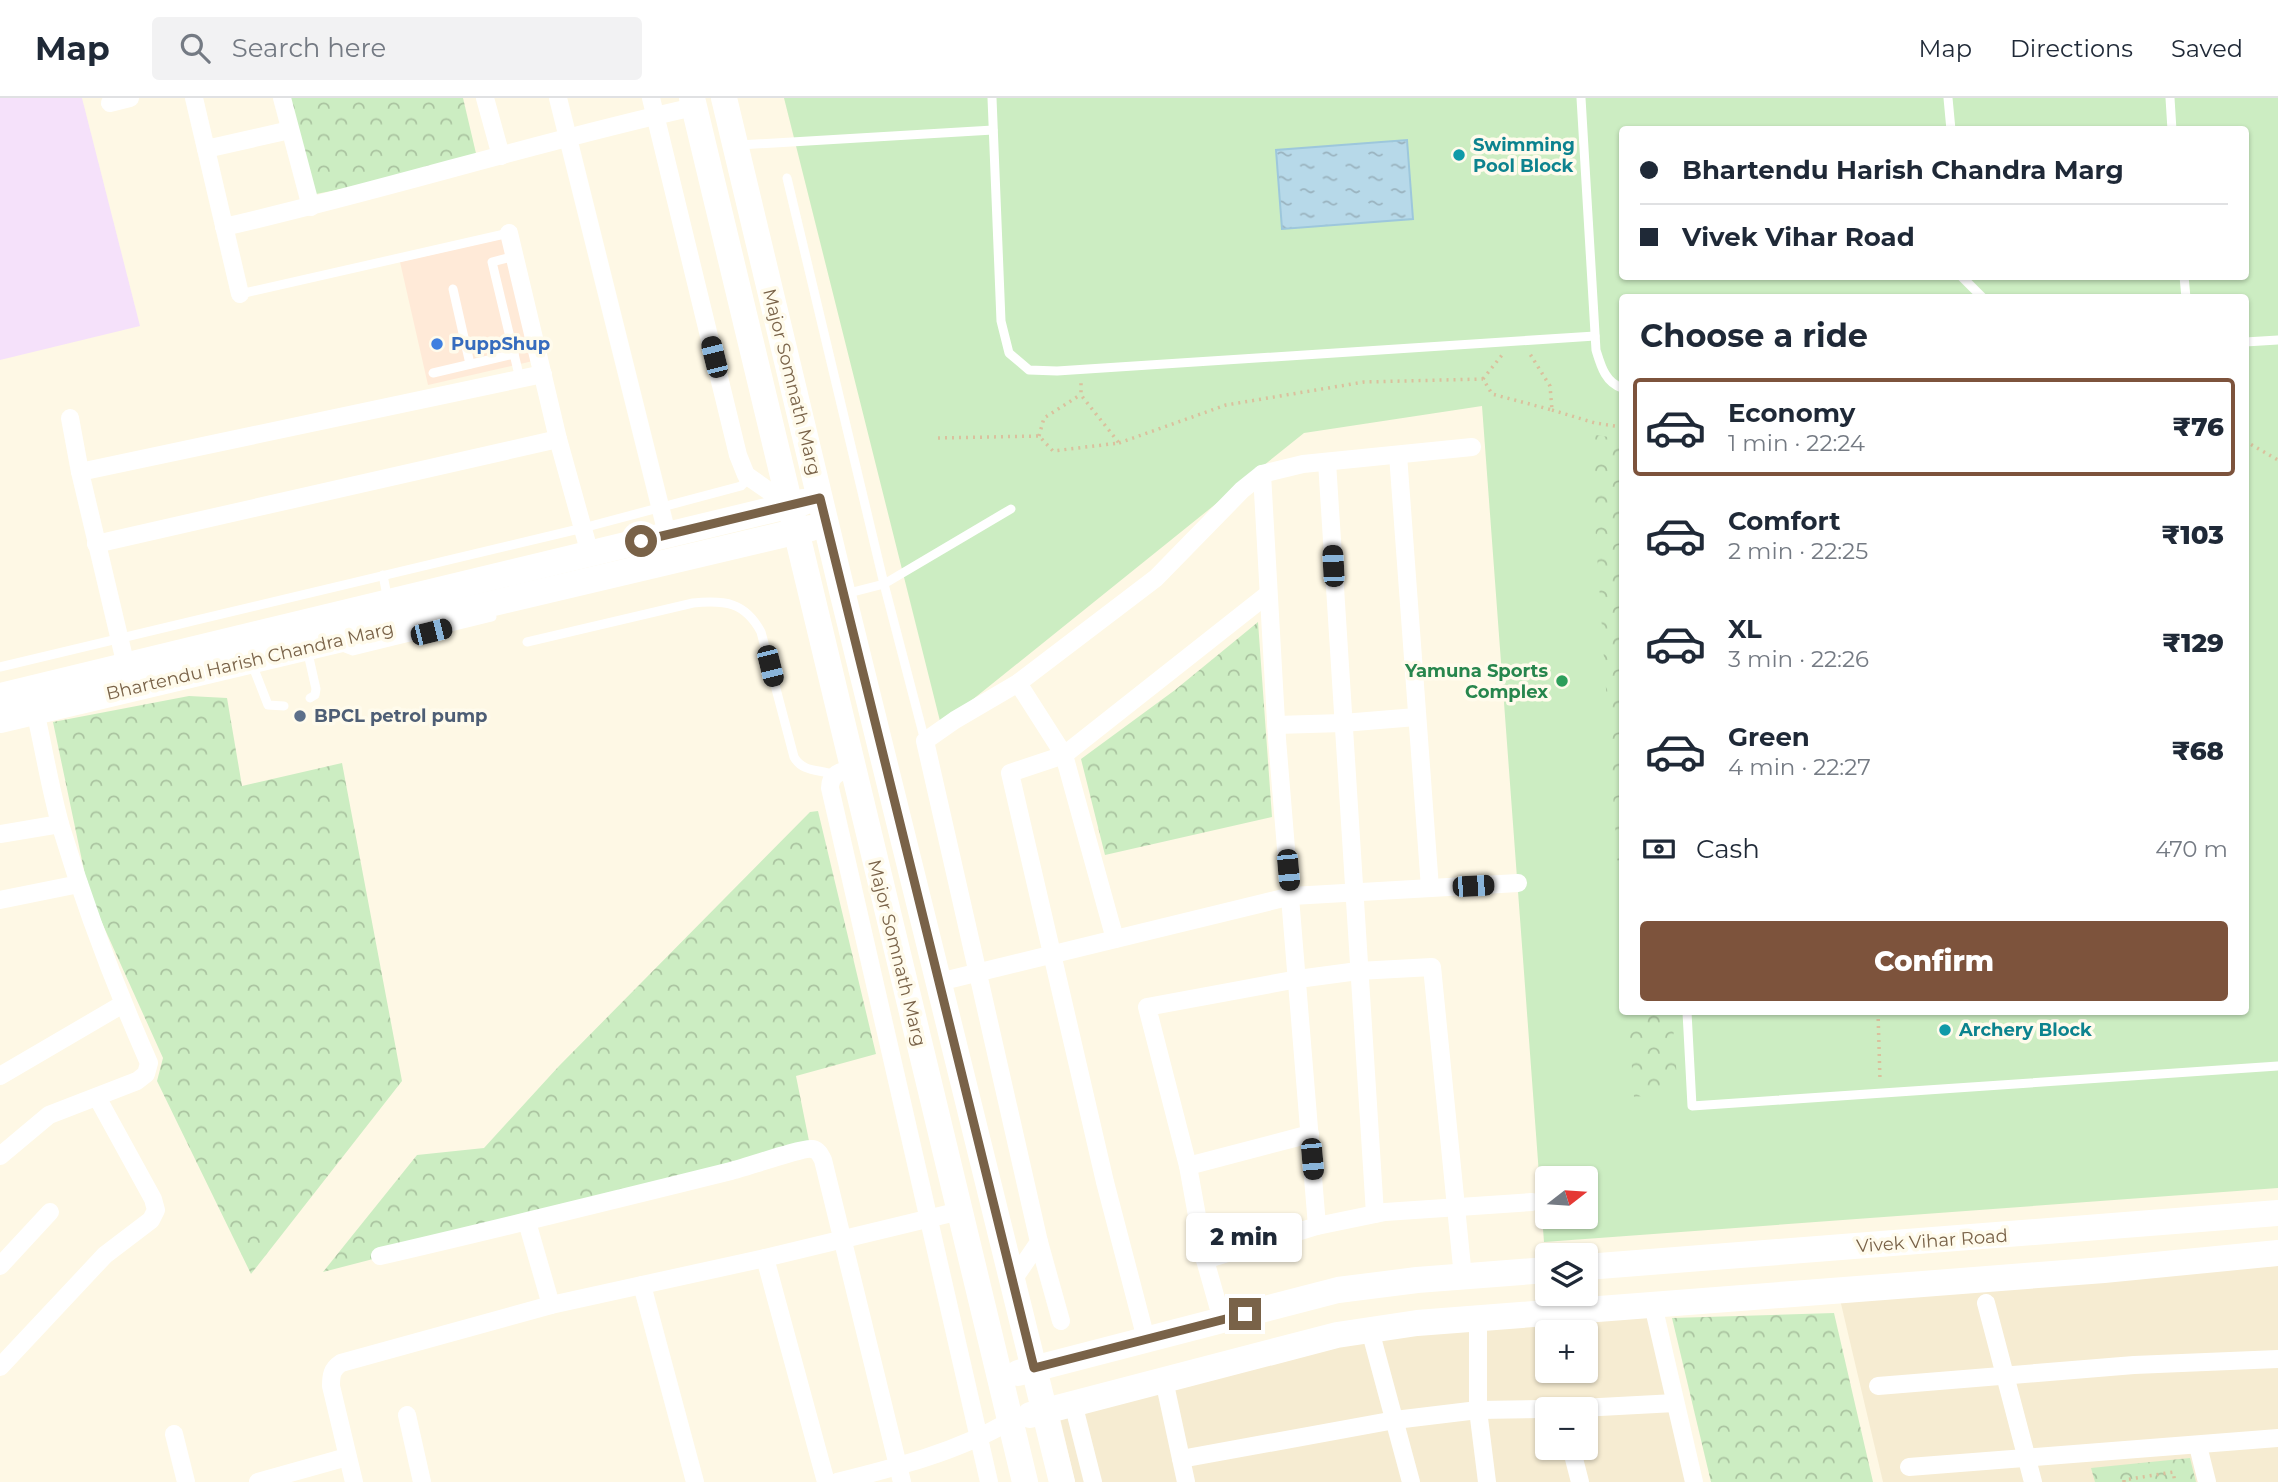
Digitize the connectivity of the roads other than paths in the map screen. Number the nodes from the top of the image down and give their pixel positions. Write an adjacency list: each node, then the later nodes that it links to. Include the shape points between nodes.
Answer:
1 (130, 98): 12 (street)
2 (194, 98): 20 (street)
3 (282, 98): 16 (street)
4 (485, 98): 22 (street)
5 (558, 98): 18 (street)
6 (724, 98): 19 (main road, Major Somnath Marg)
7 (992, 98): 17 (lane)
8 (1581, 98): 32 (lane)
9 (1948, 98): 14 (lane)
10 (2170, 98): 15 (lane)
11 (693, 102): 13 (street); 21 (main road, Major Somnath Marg)
12 (110, 103)
13 (653, 107): 18 (street); 48 (street, via 738,454)
14 (1951, 126)
15 (2172, 126)
16 (290, 130): 20 (street); 24 (street)
17 (993, 130): 19 (lane); 32 (lane, via 1001,321 1009,354 1029,370)
18 (568, 137): 22 (street); 51 (street)
19 (735, 145): 21 (main road); 49 (main road, Major Somnath Marg)
20 (205, 149): 25 (street)
21 (705, 153): 50 (main road, Major Somnath Marg)
22 (502, 156): 24 (street)
23 (787, 178): 60 (lane)
24 (311, 207): 25 (street)
25 (223, 227): 30 (street)
26 (509, 233): 27 (street); 30 (lane)
27 (515, 256): 35 (lane, via 492,262); 38 (street)
28 (1965, 280): 31 (lane)
29 (453, 289): 36 (lane)
30 (240, 294)
31 (1979, 294)
32 (1595, 336): 40 (lane, via 1606,376)
33 (2278, 340): 34 (lane)
34 (2249, 342)
35 (514, 354): 36 (lane); 39 (lane)
36 (470, 364): 37 (lane)
37 (433, 373)
38 (543, 374): 39 (street); 42 (street)
39 (520, 379): 46 (street)
40 (1619, 387)
41 (70, 418): 46 (street)
42 (558, 439): 54 (street); 57 (street)
43 (1472, 447): 44 (street)
44 (1398, 455): 45 (street); 77 (street)
45 (1327, 462): 47 (street); 79 (street)
46 (80, 472): 57 (street)
47 (1262, 474): 61 (street); 72 (street, via 1156,578)
48 (750, 477): 50 (street); 51 (lane, via 741,486)
49 (820, 498): 50 (main road, Bhartendu Harish Chandra Marg); 53 (main road, Major Somnath Marg)
50 (789, 505): 55 (main road, Major Somnath Marg); 56 (main road, Bhartendu Harish Chandra Marg)
51 (660, 508): 54 (lane); 56 (street)
52 (1011, 509): 60 (lane)
53 (827, 525): 55 (main road, Bhartendu Harish Chandra Marg); 62 (main road, Major Somnath Marg)
54 (583, 528): 58 (street); 59 (lane)
55 (795, 532): 66 (main road, Bhartendu Harish Chandra Marg, via 621,578); 83 (main road, Major Somnath Marg)
56 (667, 534): 58 (main road, Bhartendu Harish Chandra Marg)
57 (96, 544): 65 (street)
58 (590, 554): 63 (main road, Bhartendu Harish Chandra Marg)
59 (383, 575): 63 (lane); 65 (lane)
60 (884, 584): 62 (lane); 81 (lane)
61 (1268, 594): 80 (street); 82 (street)
62 (843, 595): 97 (main road, Major Somnath Marg)
63 (389, 602): 70 (main road, Bhartendu Harish Chandra Marg)
64 (503, 614): 66 (lane, via 353,651)
65 (119, 638): 70 (street); 71 (lane)
66 (332, 641): 68 (main road, Bhartendu Harish Chandra Marg)
67 (527, 642): 83 (lane, via 693,603 741,607 761,632 797,763 806,769)
68 (307, 647): 69 (main road, Bhartendu Harish Chandra Marg); 74 (lane, via 316,689)
69 (251, 660): 75 (lane, via 268,705); 76 (main road, Bhartendu Harish Chandra Marg)
70 (126, 666): 73 (main road, Bhartendu Harish Chandra Marg)
71 (0, 667)
72 (1018, 683): 81 (street); 82 (street)
73 (0, 696)
74 (310, 698)
75 (284, 706)
76 (35, 711): 78 (main road, Bhartendu Harish Chandra Marg); 84 (street)
77 (1416, 717): 79 (street); 88 (street)
78 (0, 720)
79 (1343, 723): 80 (street); 89 (street)
80 (1276, 725): 90 (street)
81 (926, 741): 95 (street)
82 (1064, 755): 92 (street); 93 (street, via 1010,773)
83 (844, 772): 108 (main road, Major Somnath Marg); 112 (street, via 830,782 830,788)
84 (60, 824): 85 (street); 87 (street)
85 (0, 834)
86 (1518, 883): 88 (street)
87 (79, 884): 91 (street); 98 (street)
88 (1430, 888): 89 (street)
89 (1353, 893): 90 (street); 94 (street)
90 (1290, 897): 92 (street); 96 (street)
91 (0, 900)
92 (1115, 939): 93 (street)
93 (1053, 954): 95 (street); 136 (street)
94 (1358, 971): 96 (street); 107 (street, via 1432,967); 111 (street)
95 (978, 973): 97 (street); 116 (street)
96 (1298, 979): 103 (street); 105 (street, via 1147,1007)
97 (939, 982): 126 (main road, Major Somnath Marg)
98 (123, 1004): 101 (street); 102 (street, via 149,1063 146,1074)
99 (1687, 1015): 100 (lane, via 1692,1106)
100 (2278, 1066)
101 (2, 1068)
102 (97, 1097): 104 (street, via 49,1115); 138 (street, via 156,1210 151,1220 106,1255)
103 (1310, 1134): 105 (street); 114 (street)
104 (0, 1157)
105 (1188, 1166): 121 (street)
106 (1532, 1202): 107 (street)
107 (1456, 1208): 111 (street); 125 (street)
108 (960, 1211): 112 (street); 141 (main road, Major Somnath Marg)
109 (50, 1212): 122 (street)
110 (2278, 1213): 120 (main road, Vivek Vihar Road)
111 (1375, 1214): 114 (street)
112 (928, 1217): 115 (street); 154 (street)
113 (527, 1222): 115 (street, via 812,1149 823,1160); 118 (street); 130 (street)
114 (1317, 1226): 121 (street)
115 (843, 1238): 119 (street); 162 (street)
116 (1040, 1242): 126 (street); 134 (street)
117 (2278, 1253): 128 (main road)
118 (380, 1256)
119 (765, 1258): 127 (street); 168 (street)
120 (1699, 1259): 123 (main road, Vivek Vihar Road); 128 (main road)
121 (1205, 1260): 133 (street)
122 (0, 1266)
123 (1598, 1267)
124 (1535, 1271): 125 (main road)
125 (1463, 1277): 133 (main road, via 1338,1290)
126 (1013, 1280): 139 (main road, Major Somnath Marg)
127 (642, 1285): 130 (street); 167 (street)
128 (1702, 1301): 131 (main road)
129 (1986, 1303): 140 (street)
130 (551, 1305): 157 (street, via 334,1367 331,1386)
131 (1653, 1305): 132 (main road); 145 (street)
132 (1478, 1318): 135 (main road); 148 (street)
133 (1222, 1320): 136 (main road)
134 (1061, 1321)
135 (1370, 1330): 142 (main road); 151 (street)
136 (1146, 1339): 139 (main road)
137 (2277, 1362): 140 (street)
138 (0, 1367)
139 (1034, 1368): 141 (main road); 149 (main road, Major Somnath Marg)
140 (2005, 1376): 143 (street); 158 (street)
141 (1000, 1377): 152 (main road, Major Somnath Marg)
142 (1164, 1380): 144 (main road); 159 (street)
143 (1878, 1386)
144 (1073, 1403): 149 (main road); 173 (street)
145 (1675, 1403): 146 (street); 178 (street)
146 (1598, 1407)
147 (1535, 1409): 148 (street)
148 (1478, 1410): 151 (street); 176 (street)
149 (1045, 1411): 152 (main road); 172 (main road, Major Somnath Marg)
150 (407, 1415): 166 (street)
151 (1395, 1420): 159 (street); 175 (street)
152 (1010, 1421): 154 (street); 171 (main road, Major Somnath Marg)
153 (174, 1434): 163 (street)
154 (979, 1439): 162 (street); 170 (street)
155 (2277, 1440): 156 (street)
156 (2198, 1446): 158 (street); 180 (street)
157 (346, 1457): 164 (street); 165 (street)
158 (2028, 1458): 161 (street); 179 (street)
159 (1181, 1459): 174 (street)
160 (1574, 1460): 177 (street)
161 (1909, 1467)
162 (900, 1474): 169 (street)
163 (187, 1482)
164 (258, 1482)
165 (354, 1482)
166 (422, 1482)
167 (695, 1482)
168 (826, 1482)
169 (837, 1482)
170 (989, 1482)
171 (1025, 1482)
172 (1062, 1482)
173 (1093, 1482)
174 (1186, 1482)
175 (1411, 1482)
176 (1487, 1482)
177 (1580, 1482)
178 (1694, 1482)
179 (2033, 1482)
180 (2207, 1482)

